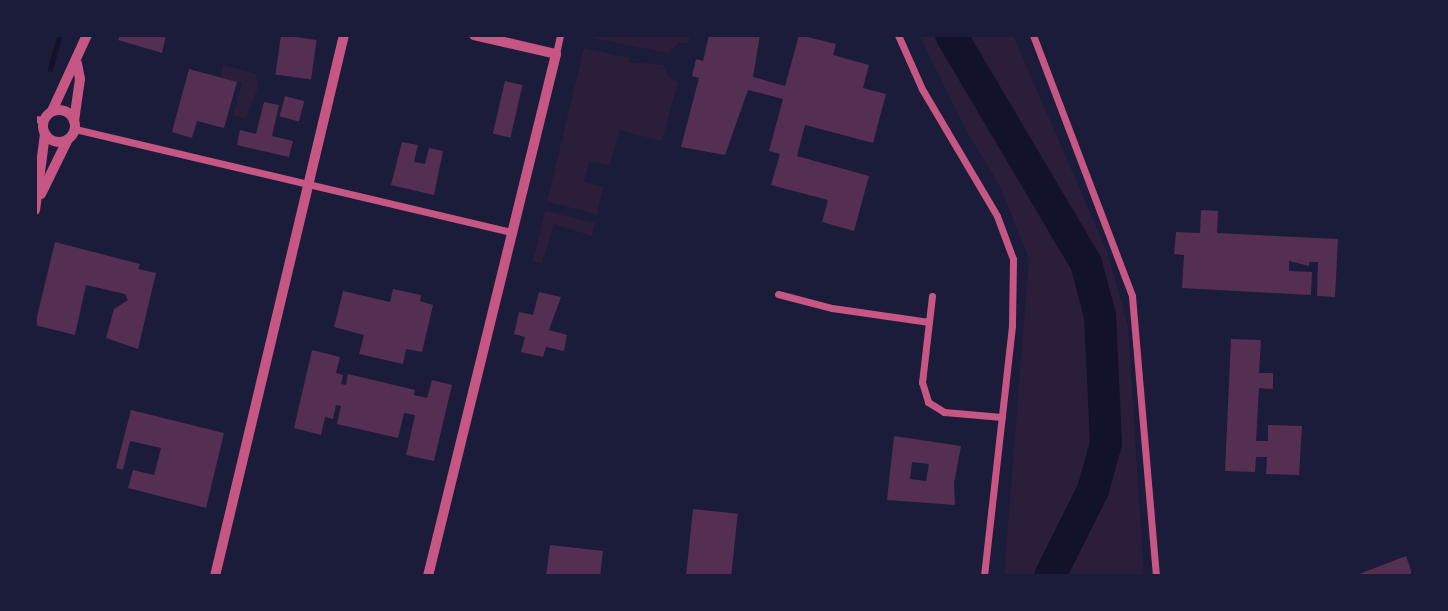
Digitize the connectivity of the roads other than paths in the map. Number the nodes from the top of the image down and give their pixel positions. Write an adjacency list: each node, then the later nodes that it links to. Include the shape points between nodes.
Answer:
1 (87, 35): 8 (street)
2 (344, 35): 14 (street)
3 (474, 35): 7 (street)
4 (560, 35): 7 (street)
5 (898, 35): 20 (street, via 922,89 1009,241 1016,280)
6 (1033, 35): 24 (street, via 1132,296)
7 (556, 54): 16 (street)
8 (78, 63): 9 (street); 11 (street)
9 (52, 111): 10 (street); 11 (street, via 65,111)
10 (39, 120): 12 (street)
11 (75, 125): 13 (street); 14 (street)
12 (45, 134): 13 (street, via 53,141); 15 (street)
13 (68, 139): 15 (street)
14 (308, 187): 16 (street); 21 (street)
15 (36, 205)
16 (511, 232): 22 (street)
17 (778, 294): 19 (street, via 832,308)
18 (932, 296): 19 (street)
19 (929, 322): 20 (street, via 922,382 928,402 944,412)
20 (1002, 417): 23 (street)
21 (215, 576)
22 (428, 576)
23 (984, 576)
24 (1156, 576)

